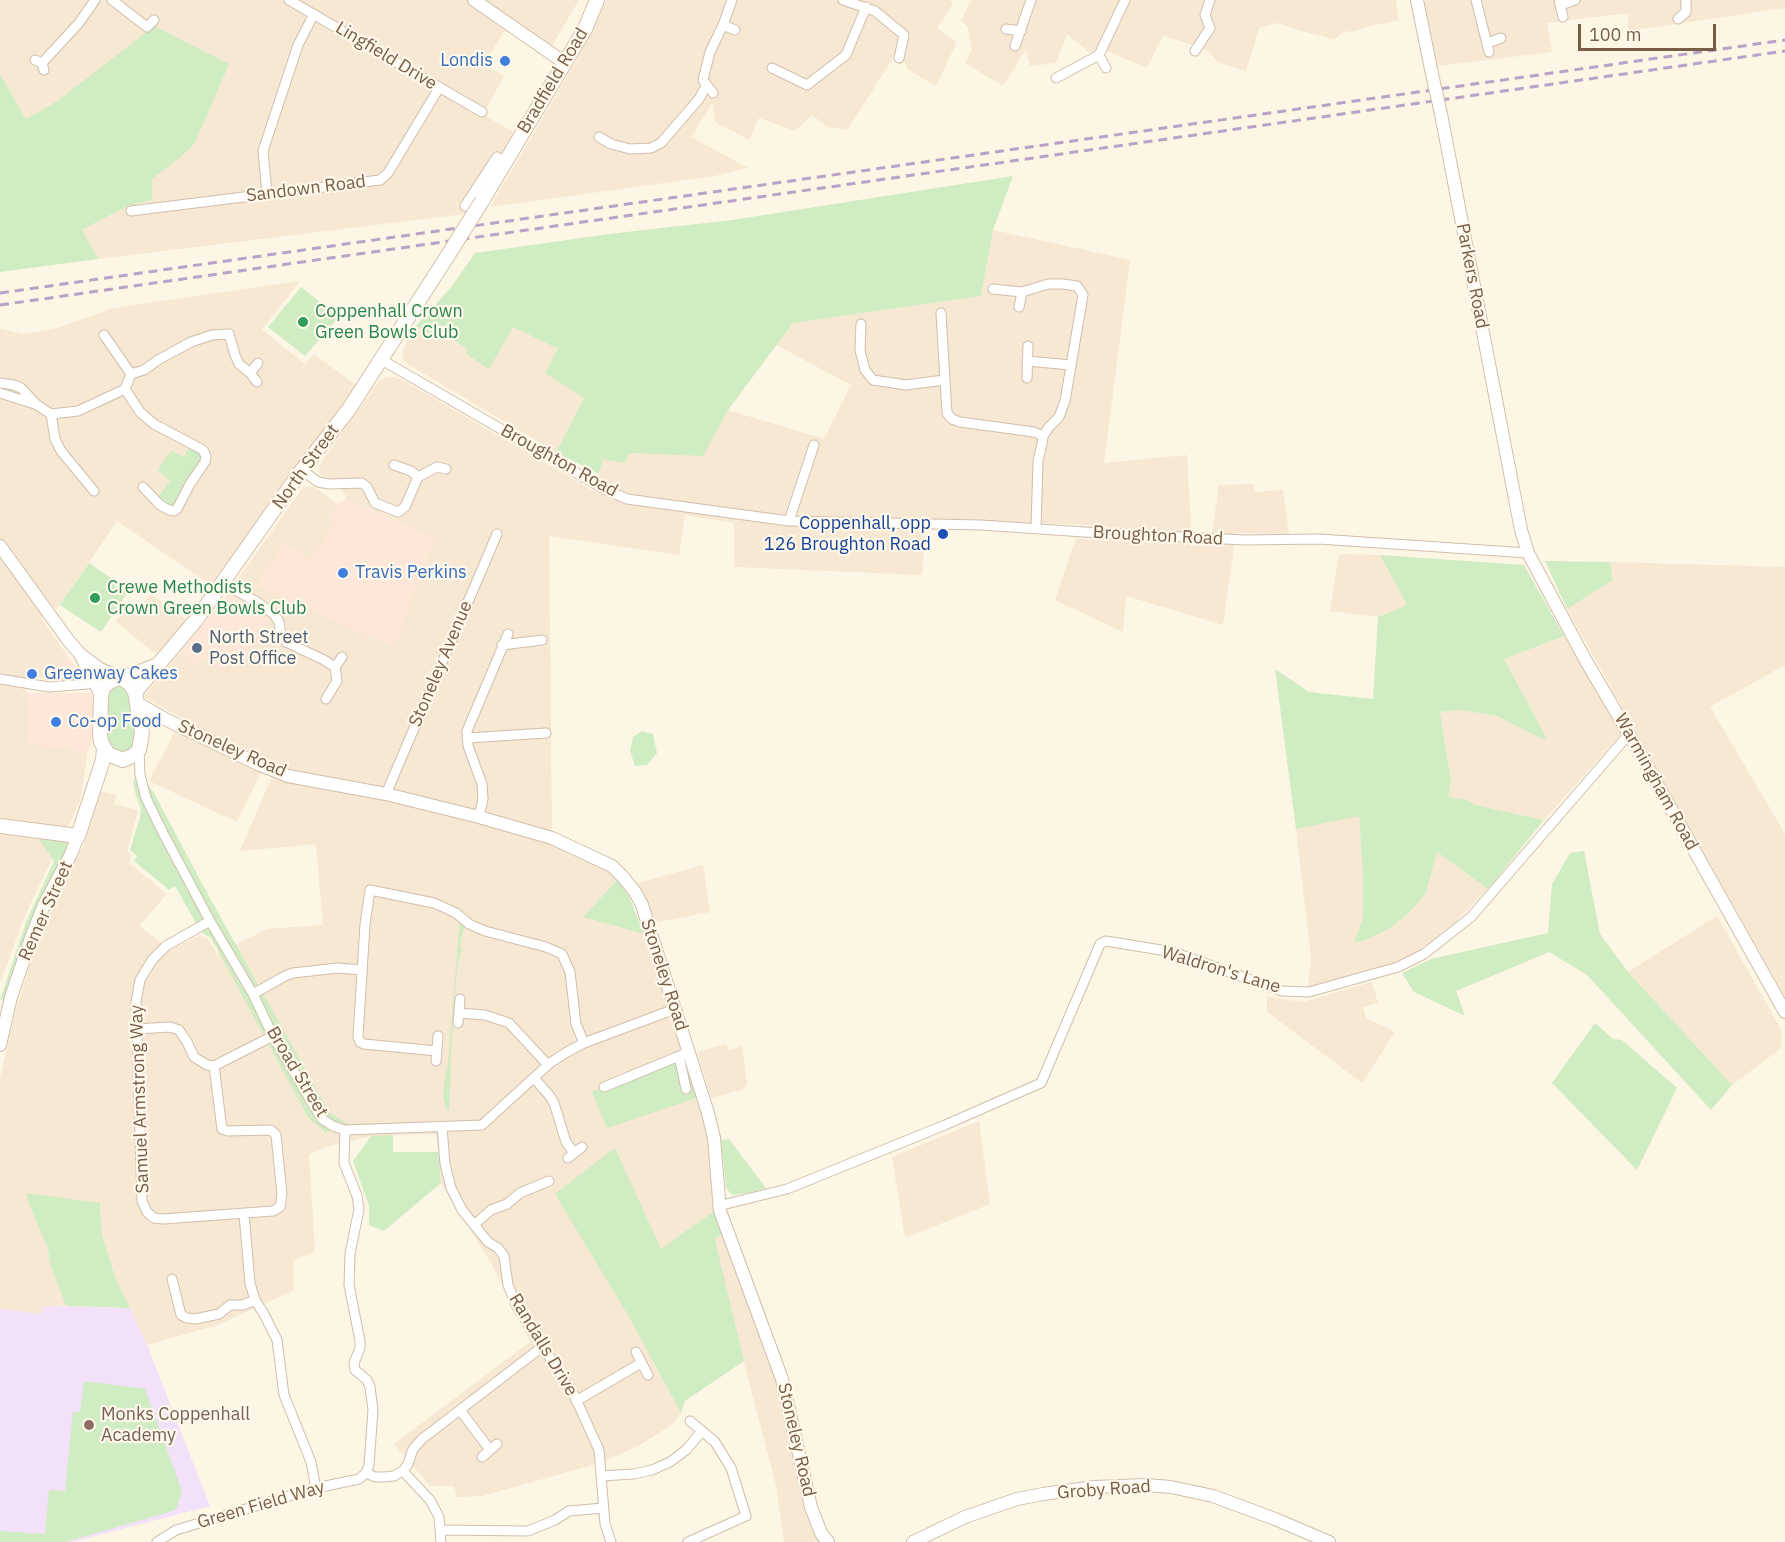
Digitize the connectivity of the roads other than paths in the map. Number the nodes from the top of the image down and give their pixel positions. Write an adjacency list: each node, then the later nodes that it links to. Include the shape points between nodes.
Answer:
1 (95, 0): 31 (street)
2 (112, 0): 24 (street, via 151,24)
3 (289, 0): 17 (street, Lingfield Drive)
4 (474, 0): 30 (street)
5 (597, 0): 30 (main road, Bradfield Road)
6 (732, 0): 20 (street)
7 (843, 0): 16 (street)
8 (1031, 0): 23 (street)
9 (1125, 0): 28 (street)
10 (1210, 0): 27 (street, via 1204,15 1213,31)
11 (1417, 0): 76 (street, Parkers Road, bridge)
12 (1476, 0): 25 (street, via 1489,47)
13 (1575, 0): 15 (street)
14 (1686, 0): 19 (street, via 1686,12)
15 (1560, 2): 18 (street)
16 (866, 7): 29 (street, via 904,35); 32 (street, via 846,55 810,89)
17 (314, 14): 35 (street, Lingfield Drive); 39 (street, via 298,45 263,151)
18 (1563, 17)
19 (1678, 19)
20 (723, 25): 22 (street); 37 (street, via 702,80 709,90 661,143 651,148 630,149)
21 (1006, 29): 23 (street)
22 (735, 30)
23 (1021, 31): 26 (street)
24 (141, 35)
25 (1501, 38)
26 (1015, 46)
27 (1196, 51)
28 (1099, 55): 33 (street); 34 (street)
29 (899, 58)
30 (565, 63): 38 (main road, Bradfield Road)
31 (41, 64)
32 (772, 68)
33 (1106, 68)
34 (1056, 78)
35 (439, 88): 36 (street, Lingfield Drive); 39 (street, Sandown Road, via 380,180)
36 (482, 112)
37 (599, 137)
38 (505, 161): 40 (street, Bradfield Road, via 497,157); 42 (main road, Bradfield Road, bridge)
39 (267, 193): 41 (street, Sandown Road, via 158,203)
40 (465, 206)
41 (131, 211)
42 (446, 260): 50 (main road, North Street)
43 (993, 289): 44 (street)
44 (1022, 292): 45 (street); 53 (street, via 1048,284 1077,286 1083,295)
45 (1019, 307)
46 (941, 313): 57 (street)
47 (861, 324): 57 (street, via 860,350 873,380 906,385)
48 (104, 335): 55 (street)
49 (1028, 346): 51 (street)
50 (382, 360): 68 (main road, North Street); 72 (street, Broughton Road, via 627,499)
51 (1027, 361): 53 (street); 56 (street)
52 (258, 363): 54 (street)
53 (1071, 365): 64 (street, via 1059,417)
54 (250, 373): 55 (street, via 235,355 234,332 191,342); 58 (street)
55 (131, 374): 60 (street)
56 (1026, 378)
57 (944, 380): 64 (street, via 946,413 952,419)
58 (257, 382)
59 (0, 383): 62 (street, via 21,388)
60 (125, 389): 63 (street, via 78,411); 70 (street, via 153,424 203,450 206,456 174,511 160,505)
61 (0, 393): 62 (street)
62 (37, 405): 63 (street)
63 (51, 414): 71 (street, via 61,451)
64 (1043, 436): 73 (street, via 1038,461)
65 (814, 445): 72 (street)
66 (394, 465): 69 (street)
67 (446, 469): 69 (street, via 437,466)
68 (302, 470): 69 (street, via 318,482 362,483 375,503 398,512 405,507); 77 (main road, North Street)
69 (418, 477)
70 (143, 487)
71 (94, 491)
72 (789, 521): 73 (street, Broughton Road)
73 (1036, 528): 76 (street, Broughton Road, via 1245,540 1319,539)
74 (497, 534): 101 (street, Stoneley Avenue)
75 (0, 546): 81 (street)
76 (1528, 553): 94 (street, Warmingham Road)
77 (222, 583): 83 (main road, North Street, via 196,620); 84 (street, via 274,615 285,642)
78 (508, 634): 80 (street)
79 (542, 640): 80 (street)
80 (502, 645): 95 (street)
81 (80, 654): 85 (street, via 100,669); 87 (street)
82 (342, 657): 84 (street)
83 (155, 666): 85 (main road, North Street); 89 (main road, North Street)
84 (336, 667): 90 (street, via 337,681)
85 (120, 677): 88 (main road, via 108,682); 89 (main road, via 130,684)
86 (0, 679): 87 (street, via 49,687)
87 (94, 681): 88 (street)
88 (101, 695): 96 (main road, via 100,734)
89 (136, 697): 91 (street, Stoneley Road); 92 (main road)
90 (326, 699)
91 (167, 720): 92 (street, Stoneley Road, via 153,723); 101 (street, Stoneley Road, via 288,776)
92 (142, 733): 97 (main road)
93 (546, 733): 95 (street)
94 (1629, 734): 110 (street, Warmingham Road); 128 (street, Waldron's Lane, via 1471,917 1424,954 1398,967 1309,992 1282,991 1173,952 1106,941 1100,944 1041,1083 787,1189)
95 (467, 738): 102 (street, via 482,784)
96 (104, 748): 98 (main road); 100 (main road, Remer Street)
97 (138, 750): 98 (main road); 99 (street, Broad Street)
98 (121, 759): 99 (street, Broad Street); 100 (main road)
99 (140, 775): 105 (street, Broad Street, via 146,798)
100 (96, 778): 104 (main road, Remer Street)
101 (386, 794): 102 (street, Stoneley Road)
102 (479, 817): 109 (street, Stoneley Road, via 552,838 612,866 642,905)
103 (0, 826): 104 (main road)
104 (78, 837): 115 (street, Remer Street, via 31,938)
105 (210, 921): 107 (street, Broad Street); 111 (street, Samuel Armstrong Way, via 166,946 152,960 140,980)
106 (362, 970): 107 (street, via 338,968 293,973); 114 (street, via 370,890 434,903 485,931 562,954 570,972 576,1024); 116 (street, via 360,1042)
107 (253, 994): 112 (street, Broad Street)
108 (460, 999): 119 (street, via 459,1018 485,1016 509,1023)
109 (675, 1009): 114 (street, Broad Street); 117 (street, Stoneley Road)
110 (1785, 1012)
111 (137, 1029): 120 (street, via 170,1026 179,1030 194,1057); 129 (street, Samuel Armstrong Way, via 142,1201 147,1212 163,1219)
112 (273, 1036): 120 (street); 125 (street, Broad Street, via 322,1119)
113 (438, 1036): 116 (street)
114 (584, 1043): 119 (street, Broad Street)
115 (0, 1045)
116 (437, 1051): 118 (street)
117 (684, 1054): 122 (street); 123 (street); 128 (street, Stoneley Road, via 714,1138)
118 (436, 1061)
119 (548, 1065): 121 (street, Broad Street)
120 (214, 1066): 129 (street, via 222,1129 263,1129 276,1135 280,1207)
121 (534, 1078): 124 (street, Broad Street, via 482,1125); 126 (street, via 554,1103 566,1142)
122 (604, 1087)
123 (686, 1089)
124 (442, 1127): 125 (street, Broad Street); 130 (street, Randalls Drive, via 451,1188)
125 (345, 1130): 143 (street, via 344,1163 359,1209 348,1285 360,1341 354,1363 355,1370 370,1387 373,1410)
126 (574, 1153)
127 (547, 1195): 130 (street, via 545,1183 491,1210)
128 (718, 1206): 154 (street, Stoneley Road, via 782,1379 811,1507)
129 (244, 1214): 132 (street)
130 (474, 1225): 133 (street, Randalls Drive, via 504,1256 508,1285 516,1305)
131 (172, 1279): 132 (street, via 181,1315 187,1318 219,1314 230,1305)
132 (255, 1300): 145 (street, via 277,1340 284,1395 311,1462)
133 (542, 1347): 137 (street, Randalls Drive); 138 (street)
134 (636, 1352): 135 (street)
135 (641, 1363): 136 (street); 137 (street)
136 (648, 1375)
137 (576, 1401): 144 (street, Randalls Drive, via 599,1450)
138 (460, 1410): 141 (street); 142 (street, via 422,1438)
139 (690, 1421): 140 (street)
140 (702, 1431): 144 (street, via 670,1462 634,1474); 153 (street, via 715,1442 731,1468 746,1516)
141 (490, 1450)
142 (403, 1471): 143 (street, via 384,1477); 147 (street, via 430,1500 439,1516)
143 (366, 1473): 145 (street, Green Field Way, via 359,1479)
144 (601, 1476): 146 (street, Randalls Drive)
145 (316, 1488): 149 (street, Green Field Way, via 176,1530)
146 (603, 1508): 148 (street, via 569,1511 542,1526); 152 (street, Randalls Drive)
147 (440, 1530): 148 (street); 150 (street)
148 (522, 1531): 151 (street)
149 (161, 1541)
150 (441, 1542)
151 (521, 1542)
152 (611, 1542)
153 (688, 1542)
154 (828, 1542)
155 (913, 1542): 156 (street, Groby Road, via 965,1517 1017,1499 1095,1487 1145,1485 1213,1496)
156 (1329, 1542)

